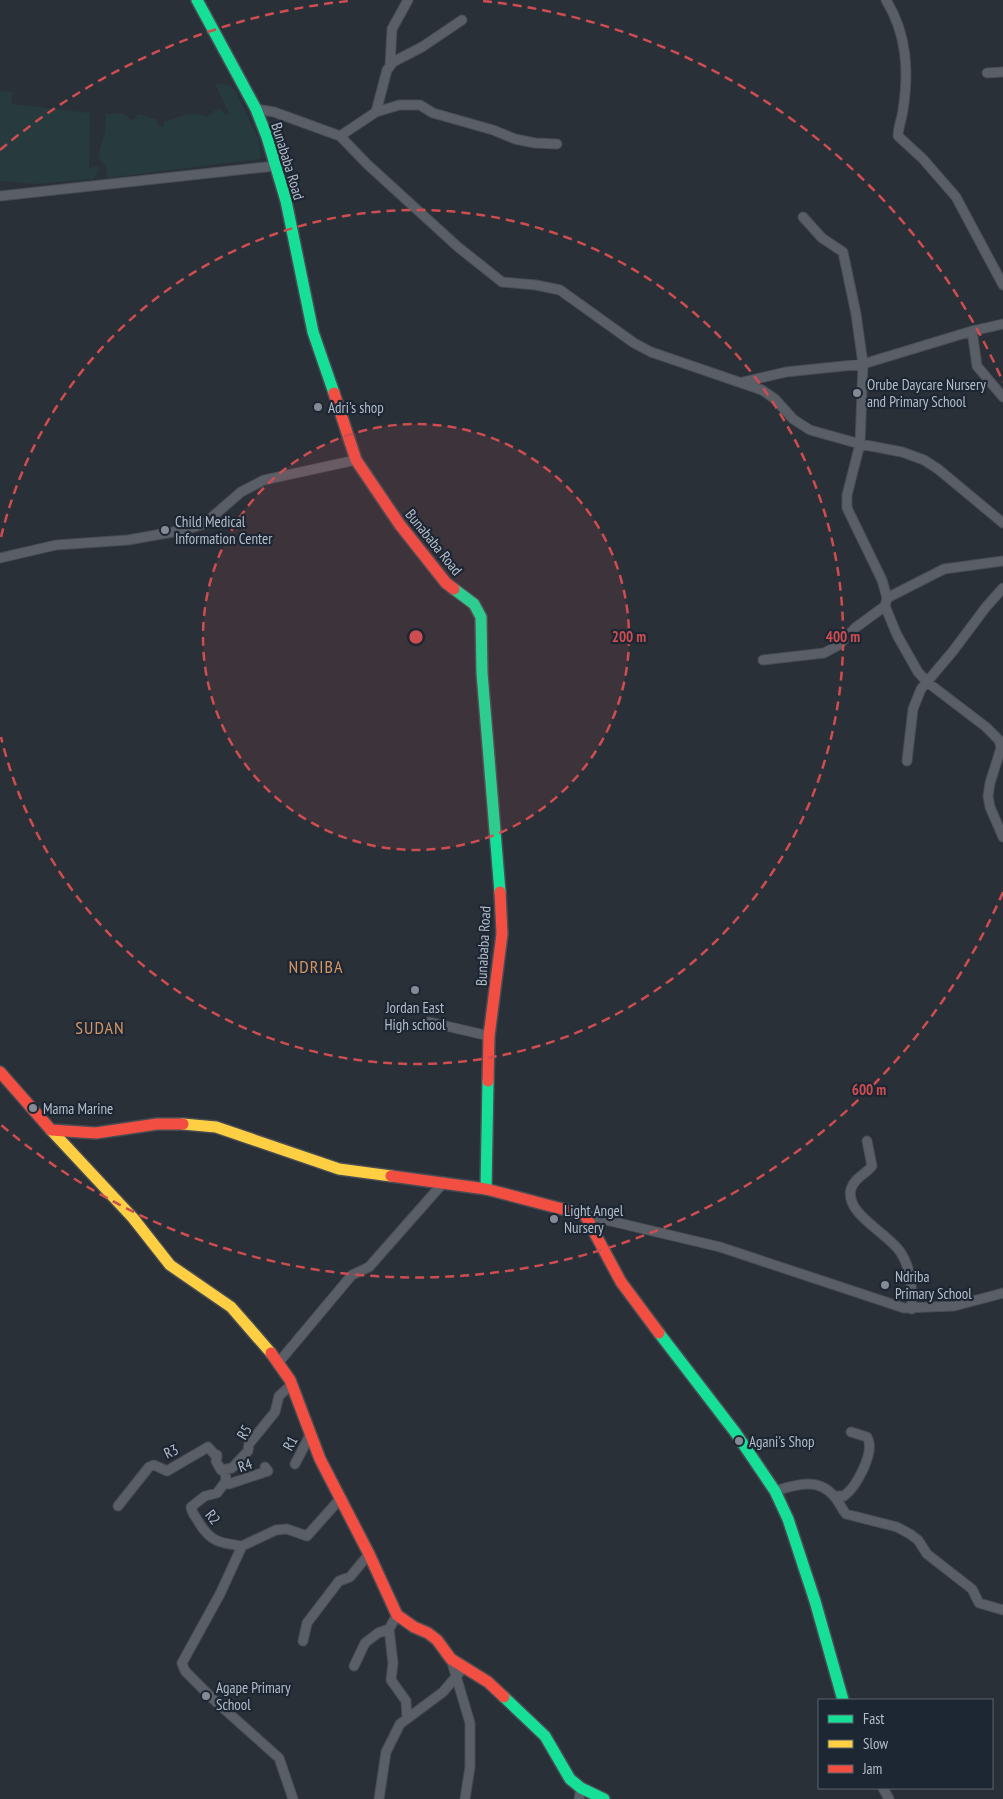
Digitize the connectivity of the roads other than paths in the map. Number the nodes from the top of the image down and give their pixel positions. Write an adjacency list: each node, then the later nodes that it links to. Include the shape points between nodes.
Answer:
1 (197, 0): 8 (street, Bunababa Road)
2 (408, 0): 5 (street, via 392,29)
3 (886, 0): 15 (street, via 899,25 906,51 898,136 956,197)
4 (462, 20): 5 (street)
5 (390, 66): 9 (street)
6 (1003, 72): 7 (street)
7 (987, 73)
8 (256, 109): 10 (street, via 274,112); 12 (street, Bunababa Road)
9 (376, 112): 10 (street); 11 (street, via 399,105 420,105 433,113 514,139)
10 (340, 136): 19 (street, via 458,247 502,282 560,290 634,344)
11 (557, 144)
12 (275, 166): 13 (street); 22 (street, Bunababa Road, via 286,201 313,332)
13 (0, 196)
14 (803, 217): 18 (street, via 822,238 843,252)
15 (1003, 285)
16 (1003, 324): 17 (street)
17 (972, 331): 18 (street); 20 (street, via 977,366)
18 (863, 364): 19 (street, via 786,372); 21 (street)
19 (742, 382): 21 (street, via 768,393 802,426)
20 (1003, 397)
21 (860, 444): 23 (street, via 924,460); 27 (street, via 847,495 847,508 882,580)
22 (356, 460): 24 (street, via 264,480 241,492 204,524 184,530 128,540 56,545); 33 (street, Bunababa Road, via 446,583 474,604 481,617 482,673 499,858 502,934)
23 (1003, 523)
24 (0, 558)
25 (1003, 562): 27 (street, via 944,569)
26 (1003, 588): 29 (street)
27 (886, 602): 28 (street, via 824,654); 29 (street, via 907,655)
28 (763, 660)
29 (927, 682): 30 (street, via 913,709); 31 (street, via 999,740 1001,748 988,796)
30 (907, 761)
31 (1003, 837)
32 (429, 1022): 33 (street)
33 (489, 1036): 38 (street, Bunababa Road)
34 (0, 1072): 35 (street)
35 (51, 1130): 37 (street, via 96,1133 158,1124 192,1124 238,1134 339,1169); 42 (street, via 134,1218 170,1264 231,1307)
36 (867, 1141): 41 (street, via 872,1166 854,1183 850,1194 862,1218 890,1238 905,1259 911,1280)
37 (444, 1182): 38 (street); 42 (street, via 369,1268 352,1275)
38 (486, 1189): 39 (street)
39 (585, 1215): 41 (street, via 720,1247 891,1305); 49 (street, via 621,1282 735,1432)
40 (1003, 1293): 41 (street, via 954,1306)
41 (912, 1309)
42 (279, 1362): 43 (street)
43 (291, 1385): 45 (street); 48 (street, R5, via 279,1396 276,1412 249,1444 248,1451)
44 (851, 1432): 50 (street, via 867,1436 869,1449 854,1488 844,1496)
45 (310, 1435): 46 (street, R1); 51 (street)
46 (295, 1464)
47 (265, 1468): 48 (street, R4, via 268,1471 242,1482 229,1484)
48 (225, 1476): 52 (street, R3, via 218,1466 217,1456 208,1447 167,1471 154,1465); 53 (street, R2, via 217,1492 205,1496 191,1507 211,1537 228,1546)
49 (775, 1491): 50 (street, via 806,1483 818,1484); 63 (street, via 788,1519 815,1601)
50 (835, 1496): 55 (street, via 846,1514 897,1527 910,1534 927,1554 972,1589 979,1603)
51 (340, 1499): 53 (street, via 307,1536 287,1529 276,1530); 54 (street)
52 (118, 1506)
53 (242, 1546): 66 (street, via 220,1594 182,1662 185,1670 214,1700 279,1758)
54 (369, 1554): 56 (street); 58 (street, via 350,1577 340,1581 307,1623)
55 (1003, 1610)
56 (397, 1615): 57 (street); 59 (street, via 437,1640)
57 (388, 1628): 60 (street, via 365,1643); 64 (street, via 393,1663 391,1680 406,1701)
58 (304, 1641)
59 (451, 1659): 61 (street); 62 (street)
60 (354, 1666)
61 (464, 1667): 62 (street); 65 (street, via 488,1682 545,1736)
62 (455, 1678): 64 (street, via 443,1692); 68 (street, via 470,1723 470,1767)
63 (843, 1699)
64 (408, 1717): 67 (street, via 400,1724 386,1752)
65 (580, 1794): 69 (street)
66 (293, 1799)
67 (379, 1799)
68 (465, 1799)
69 (604, 1799)

